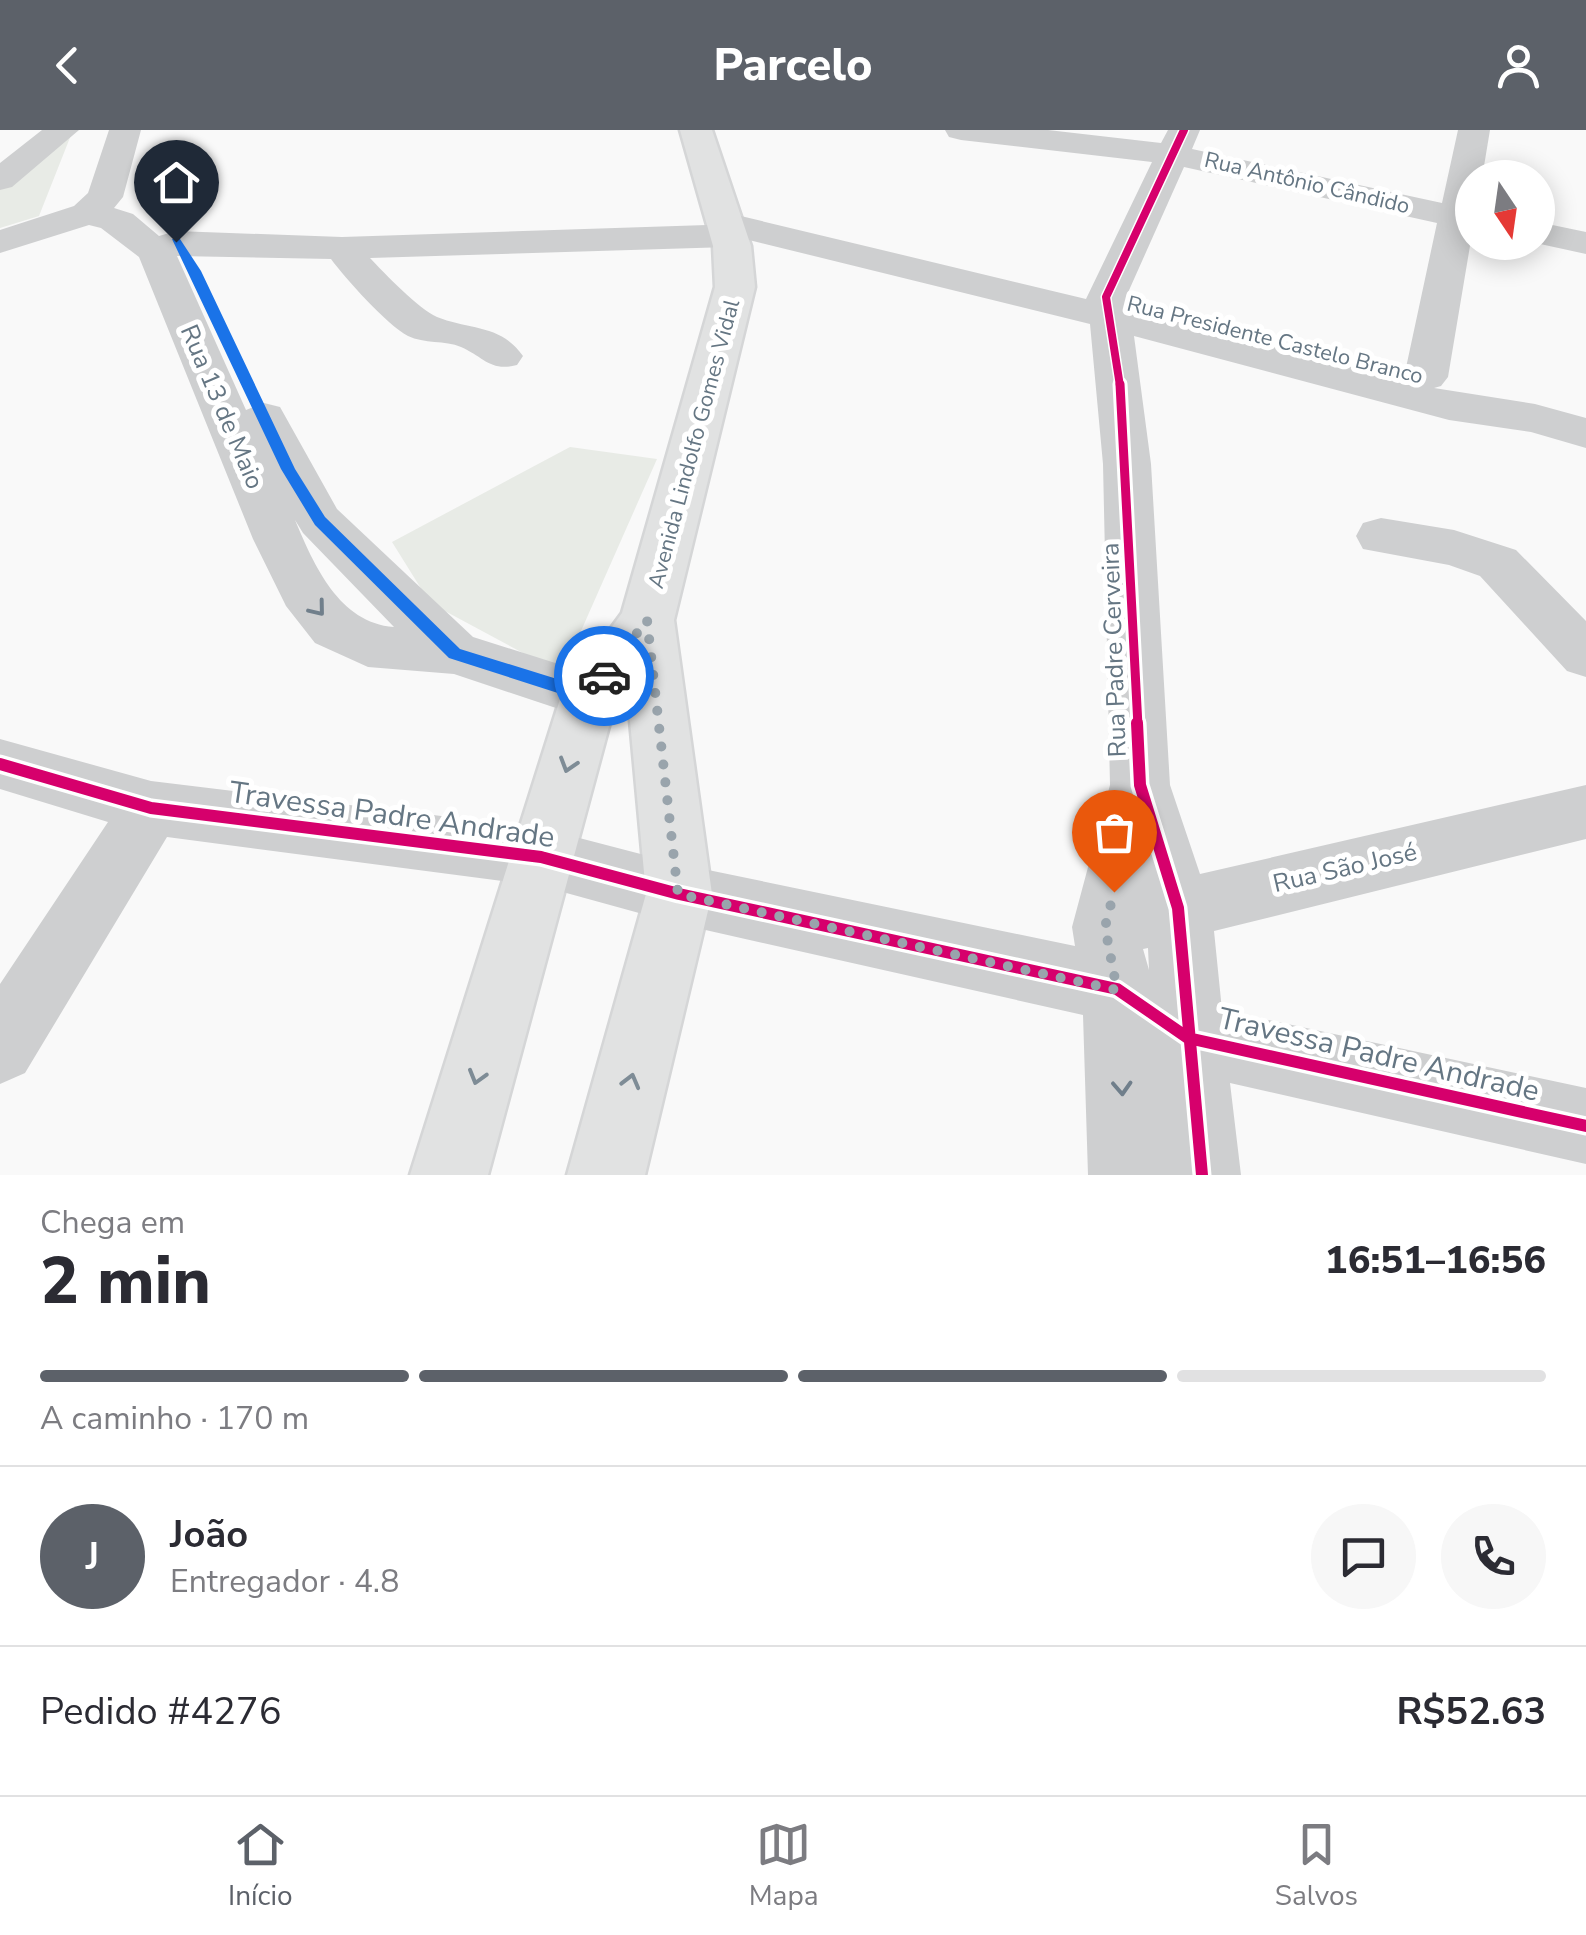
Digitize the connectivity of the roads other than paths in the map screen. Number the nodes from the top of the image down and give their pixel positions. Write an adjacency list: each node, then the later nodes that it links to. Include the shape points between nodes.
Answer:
1 (63, 130): 8 (street)
2 (125, 130): 9 (street)
3 (961, 130): 6 (street, Rua Antônio Cândido)
4 (1474, 130): 7 (street)
5 (689, 138): 11 (main road, Avenida Lindolfo Gomes Vidal)
6 (1177, 142): 10 (street, Rua Antônio Cândido); 18 (street)
7 (1471, 160)
8 (0, 180)
9 (100, 216): 13 (street); 15 (street)
10 (1455, 216)
11 (724, 219): 16 (street, Rua Presidente Castelo Branco); 18 (street, Rua Presidente Castelo Branco); 25 (main road, Avenida Lindolfo Gomes Vidal, via 736,287)
12 (1555, 237): 14 (street)
13 (0, 242)
14 (1586, 244)
15 (166, 246): 16 (street, Rua Presidente Castelo Branco); 23 (street, Rua 13 de Maio)
16 (342, 248): 19 (street, via 422,327 473,336)
17 (1455, 256): 20 (street)
18 (1108, 307): 20 (street, Rua Presidente Castelo Branco); 21 (street, Rua Presidente Castelo Branco, via 1449,406); 30 (street, Rua Padre Cerveira, via 1127,464)
19 (502, 356)
20 (1426, 377): 21 (street, Rua Presidente Castelo Branco)
21 (1534, 418): 22 (street, Rua Presidente Castelo Branco)
22 (1586, 432)
23 (299, 530): 26 (street, Rua 13 de Maio); 26 (street, Rua 13 de Maio, one-way to 26, via 305,592 334,628 368,646)
24 (1380, 536): 27 (street, via 1498,563)
25 (647, 620): 28 (main road, Avenida Lindolfo Gomes Vidal); 34 (main road, Avenida Lindolfo Gomes Vidal)
26 (454, 653): 28 (street, Rua 13 de Maio)
27 (1586, 656)
28 (589, 696): 33 (main road, Avenida Lindolfo Gomes Vidal, one-way to 33)
29 (0, 764): 31 (street, Travessa Padre Andrade)
30 (1140, 786): 35 (street, Rua Padre Cerveira); 36 (street, Rua Padre Cerveira)
31 (151, 808): 33 (street, Travessa Padre Andrade); 38 (street)
32 (1586, 812): 35 (street, Rua São José)
33 (541, 857): 34 (street, Travessa Padre Andrade); 40 (main road, Avenida Lindolfo Gomes Vidal, one-way to 40)
34 (678, 894): 36 (street, Travessa Padre Andrade); 41 (main road, Avenida Lindolfo Gomes Vidal, one-way to 34)
35 (1178, 908): 36 (street, Rua São José); 37 (street, Rua Padre Cerveira)
36 (1111, 958): 37 (street, Travessa Padre Andrade); 42 (street, Rua Padre Cerveira, one-way to 42)
37 (1188, 1038): 39 (street, Travessa Padre Andrade); 43 (street, Rua Padre Cerveira)
38 (0, 1048)
39 (1586, 1126)
40 (449, 1175)
41 (606, 1175)
42 (1127, 1175)
43 (1202, 1175)

